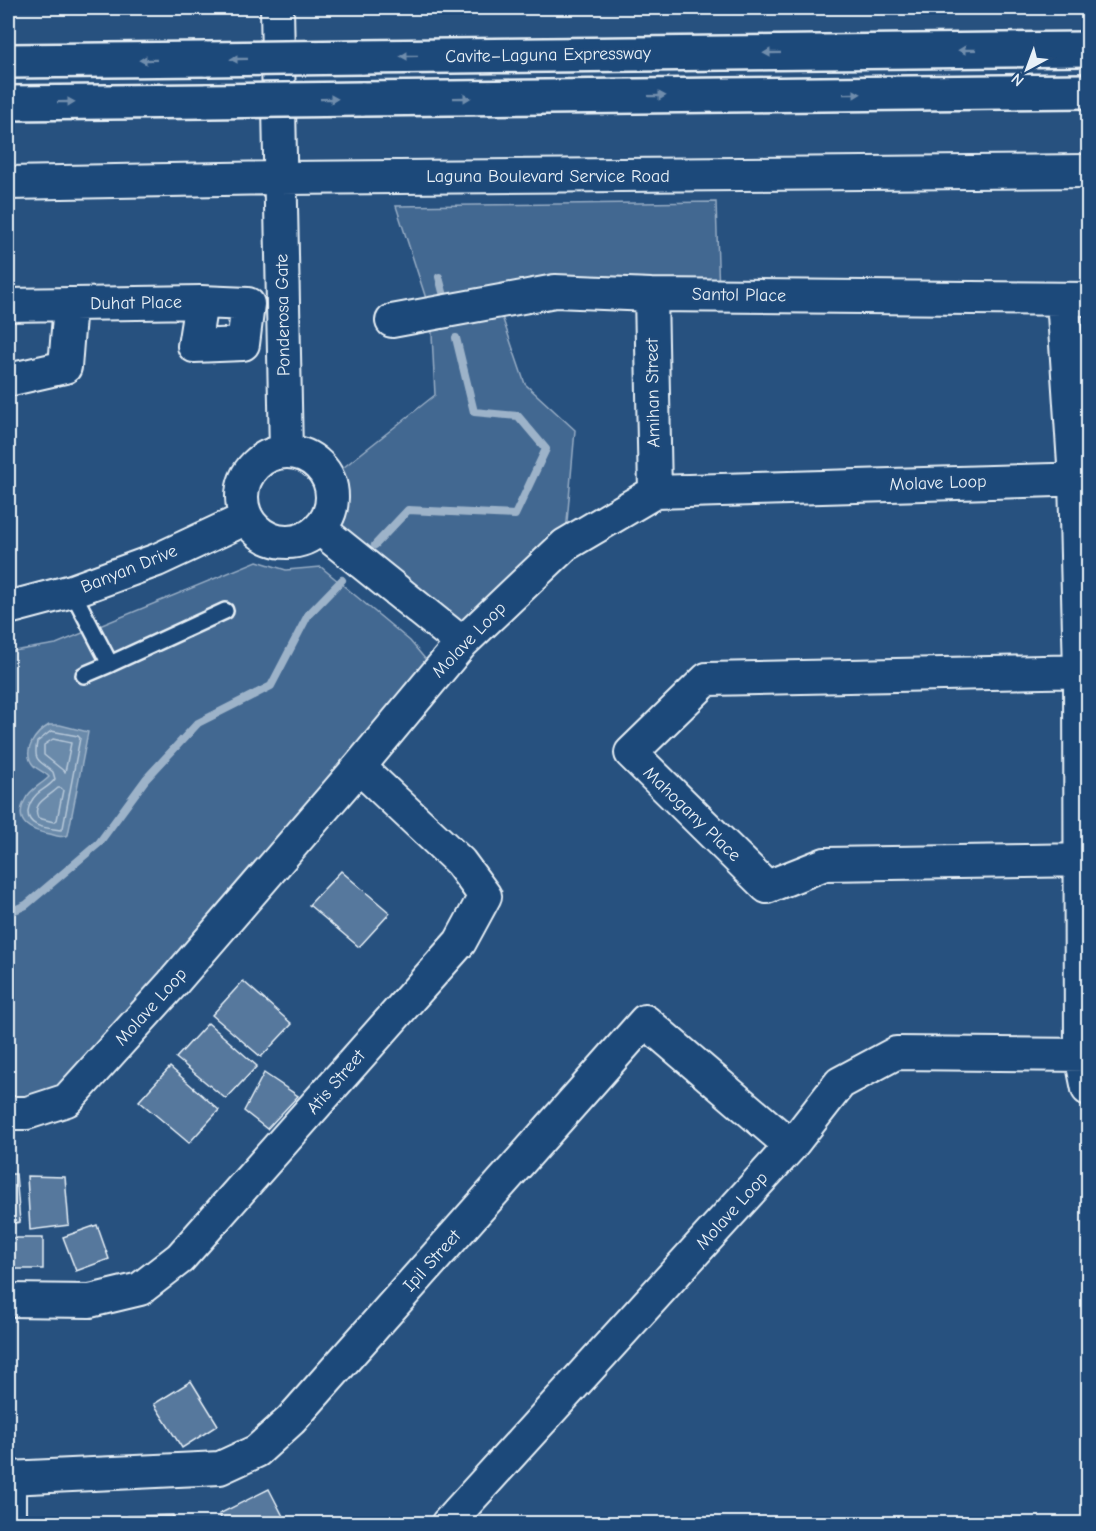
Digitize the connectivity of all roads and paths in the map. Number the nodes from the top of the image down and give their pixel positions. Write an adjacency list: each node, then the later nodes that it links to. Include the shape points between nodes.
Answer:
1 (277, 8): 7 (street, Ponderosa Gate)
2 (1089, 49): 3 (highway, Cavite–Laguna Expressway, one-way to 3, bridge)
3 (8, 62)
4 (1089, 91): 5 (highway, one-way to 4, bridge)
5 (8, 103)
6 (1089, 171): 7 (street, Laguna Boulevard Service Road)
7 (280, 178): 8 (street, Laguna Boulevard Service Road); 16 (street, Ponderosa Gate)
8 (8, 183)
9 (651, 295): 10 (street, Santol Place); 14 (street, Santol Place, via 555,291); 18 (street, Amihan Street)
10 (1076, 299): 17 (street)
11 (201, 302): 12 (street, Duhat Place)
12 (70, 304): 13 (street, Duhat Place); 15 (street, Duhat Place, via 65,367)
13 (8, 305)
14 (392, 321)
15 (8, 380)
16 (286, 452): 19 (street, via 271,454 248,474 242,503); 20 (street, via 312,459 329,479 332,506)
17 (1082, 479): 18 (street, Molave Loop); 26 (street)
18 (655, 492): 24 (street, Molave Loop, via 565,545)
19 (247, 518): 20 (street, via 255,530 281,542 308,538); 21 (street, Banyan Drive, via 156,560)
20 (320, 529): 24 (street)
21 (72, 591): 22 (street, Banyan Drive); 25 (lane)
22 (8, 608)
23 (225, 612): 25 (lane)
24 (462, 643): 28 (street, Molave Loop)
25 (110, 664): 27 (lane)
26 (1084, 671): 29 (street); 29 (street, Mahogany Place, via 707,679 631,753 767,887 825,864)
27 (84, 675)
28 (359, 767): 32 (street, Molave Loop, via 67,1100 27,1113); 34 (street, Atis Street, via 460,862 485,896 460,942 180,1258 140,1289 90,1301)
29 (1084, 860): 30 (street)
30 (1085, 1055): 31 (street); 33 (street, Molave Loop, via 896,1053 840,1083)
31 (1089, 1089)
32 (8, 1113)
33 (791, 1146): 35 (street, Ipil Street, via 645,1021 291,1420 257,1451 220,1468); 37 (street, Molave Loop)
34 (8, 1300)
35 (8, 1478): 36 (street)
36 (9, 1524)
37 (447, 1524)

